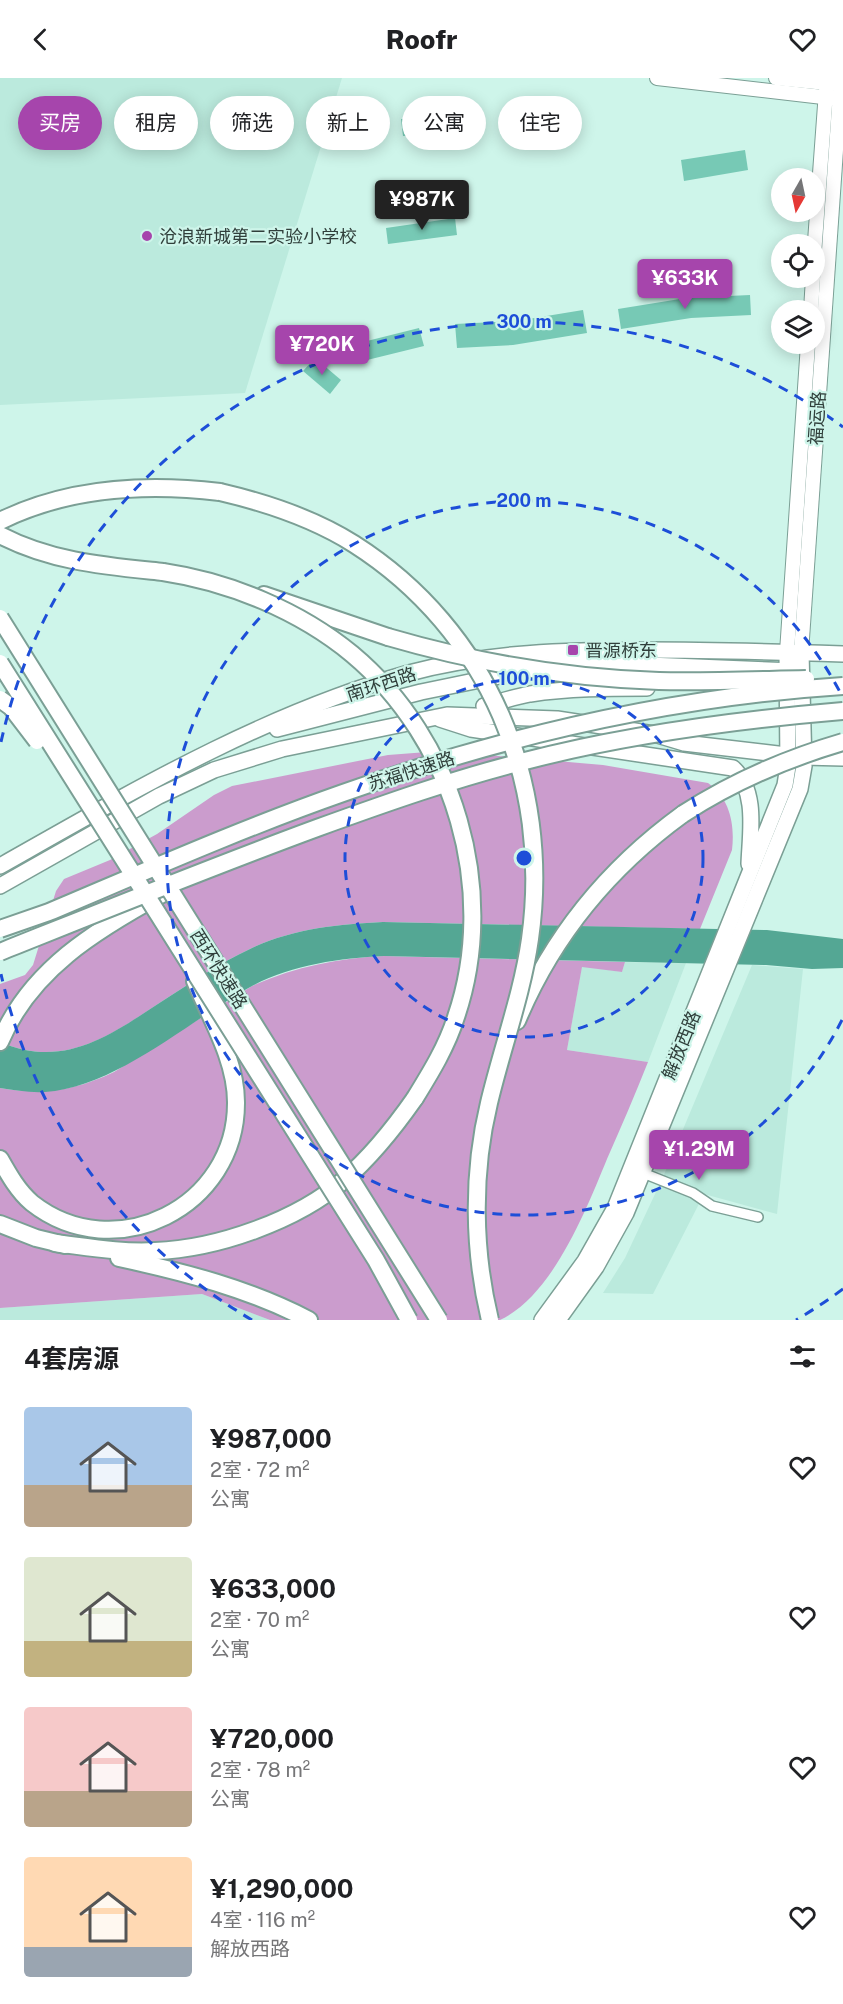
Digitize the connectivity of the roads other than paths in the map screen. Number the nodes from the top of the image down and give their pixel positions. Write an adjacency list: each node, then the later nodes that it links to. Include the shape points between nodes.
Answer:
1 (657, 78): 3 (main road)
2 (776, 78): 3 (main road)
3 (834, 87): 4 (main road); 5 (main road, 福运路)
4 (816, 234)
5 (816, 300)
6 (812, 354): 11 (main road, 福运路)
7 (0, 521): 36 (highway, bridge, via 40,505 100,491 159,486 220,492 282,509 353,543 396,574 432,610 480,673 500,711 526,790 531,822 535,883 530,940)
8 (0, 535): 9 (highway, bridge, via 67,560)
9 (183, 575): 14 (highway, bridge, via 266,596 429,649 522,668 659,681); 41 (highway, bridge, via 253,597 323,633 371,672 406,712 436,760 454,805 465,848 472,940 464,989 447,1039 415,1098 359,1166 318,1199 245,1234 184,1248 131,1251)
10 (0, 618): 44 (highway, 西环快速路, bridge)
11 (794, 652): 12 (main road, 南环西路); 15 (main road, 福运路); 20 (main road, 南环西路, via 573,650 499,657 409,674 299,711)
12 (843, 654)
13 (0, 663): 24 (highway, 西环快速路, bridge)
14 (843, 678)
15 (793, 679): 19 (main road, via 583,688 527,695); 20 (main road, via 598,663 543,667 421,692); 22 (main road, 福运路)
16 (843, 686): 29 (highway, 苏福快速路, bridge, via 745,695 582,723 451,758 322,801)
17 (0, 699): 24 (highway, bridge, via 22,721)
18 (843, 711): 26 (highway, 苏福快速路, bridge, via 655,734 524,761 438,786)
19 (442, 716): 22 (main road, via 557,719 654,734 684,743); 27 (main road, via 471,729 733,768 740,774 749,801); 28 (main road, via 282,749 214,770 159,796)
20 (241, 738): 25 (main road, 南环西路, via 158,777)
21 (843, 742): 36 (highway, bridge, via 781,762 730,786 660,831 632,856 594,896 548,957)
22 (796, 756): 23 (main road); 27 (main road, 解放西路); 30 (main road, 解放西路, via 803,777 800,789)
23 (843, 758)
24 (119, 854): 34 (highway, 西环快速路, bridge)
25 (0, 866)
26 (212, 867): 33 (highway, 苏福快速路, bridge); 35 (highway, bridge, via 119,918 63,958 18,1008)
27 (748, 876): 30 (main road, 解放西路)
28 (0, 886)
29 (49, 912): 31 (highway, bridge); 32 (highway, 苏福快速路, bridge)
30 (738, 922): 38 (main road, 解放西路)
31 (0, 924)
32 (0, 929)
33 (0, 952)
34 (184, 956): 37 (highway, bridge, via 227,1057 235,1090 235,1117 228,1144 221,1163 203,1188 180,1209 157,1222 126,1229 91,1227 60,1218 32,1203 13,1182); 43 (highway, 西环快速路, bridge)
35 (0, 1042)
36 (500, 1060): 45 (highway, bridge, via 483,1130 477,1187 480,1252)
37 (0, 1159)
38 (637, 1171): 39 (street, via 693,1193 712,1206); 46 (main road, 解放西路, via 595,1245); 47 (main road, 解放西路, via 611,1242)
39 (758, 1217)
40 (0, 1224): 41 (highway)
41 (55, 1243): 42 (highway, via 217,1283)
42 (309, 1320)
43 (410, 1320)
44 (439, 1320)
45 (490, 1320)
46 (542, 1320)
47 (558, 1320)

